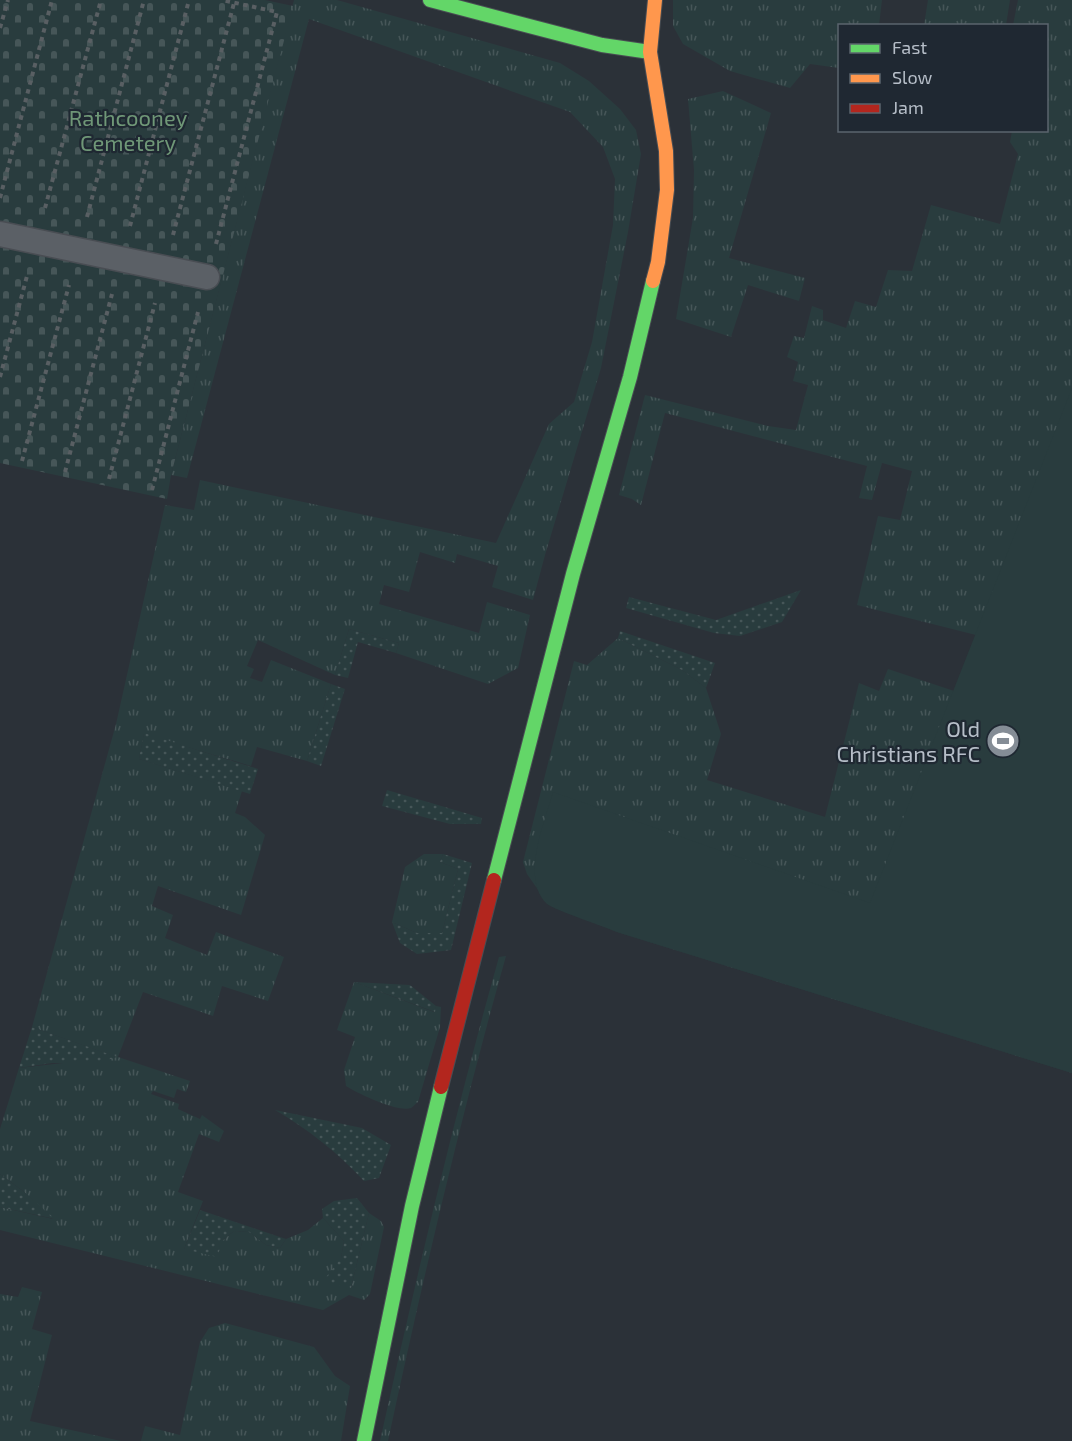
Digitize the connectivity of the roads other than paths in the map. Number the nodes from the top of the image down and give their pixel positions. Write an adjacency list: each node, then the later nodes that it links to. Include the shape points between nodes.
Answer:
1 (430, 0): 3 (street, via 602,45)
2 (655, 0): 3 (street)
3 (650, 52): 6 (street, via 666,151 667,190 658,262 630,377 573,574 428,1139)
4 (0, 234): 5 (lane)
5 (207, 277)
6 (364, 1441)

